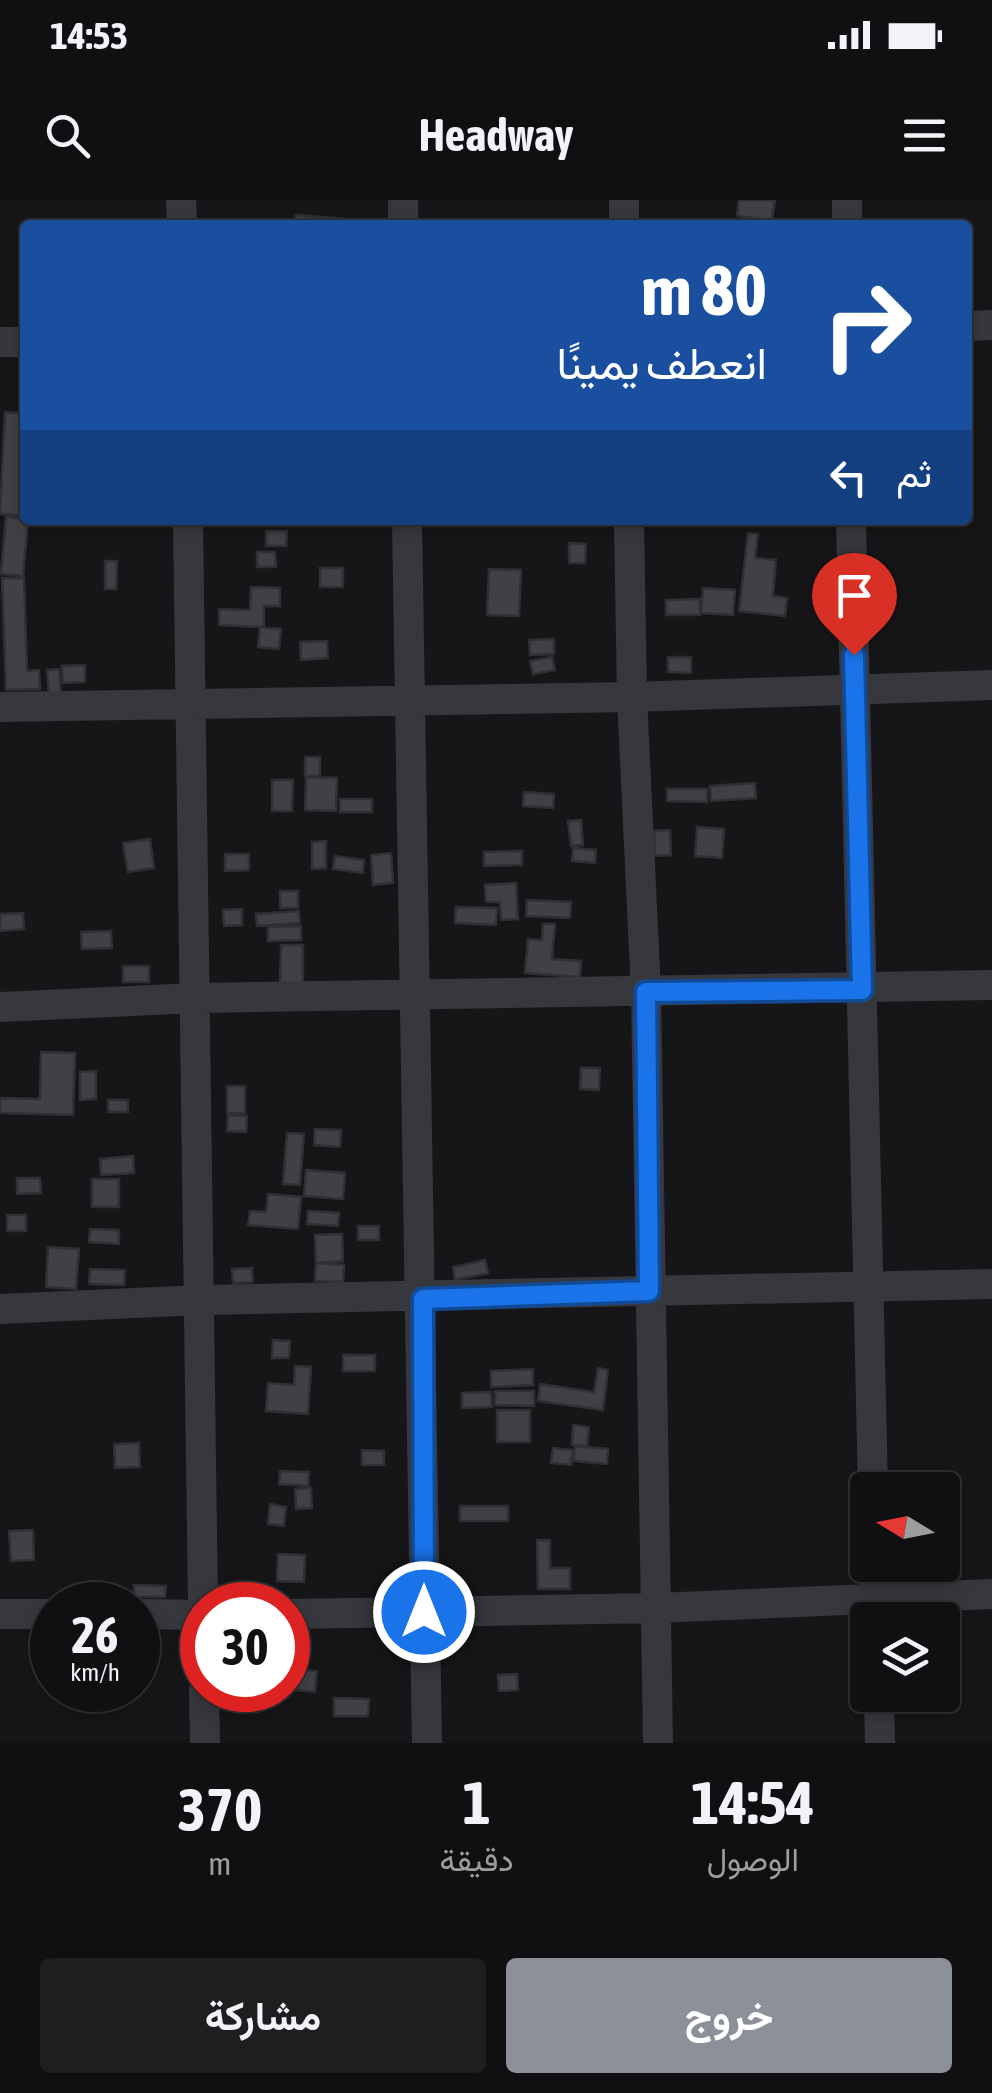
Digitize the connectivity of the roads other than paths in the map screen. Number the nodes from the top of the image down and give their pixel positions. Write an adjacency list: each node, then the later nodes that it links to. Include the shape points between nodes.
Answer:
1 (188, 525): 9 (street)
2 (406, 525): 8 (street)
3 (629, 525): 7 (street)
4 (851, 525): 6 (street)
5 (992, 685): 6 (street)
6 (854, 689): 7 (street); 12 (street)
7 (632, 697): 8 (street); 13 (street)
8 (408, 698): 9 (street); 14 (street)
9 (193, 702): 10 (street); 15 (street)
10 (0, 707)
11 (992, 985): 12 (street)
12 (862, 990): 13 (street); 18 (street)
13 (646, 992): 14 (street); 19 (street)
14 (417, 997): 15 (street); 20 (street)
15 (198, 998): 16 (street); 21 (street)
16 (0, 1007)
17 (992, 1284): 18 (street)
18 (869, 1290): 19 (street); 23 (street)
19 (649, 1291): 20 (street); 27 (street)
20 (423, 1299): 21 (street); 29 (street)
21 (201, 1300): 22 (street); 24 (street)
22 (0, 1309)
23 (874, 1472)
24 (204, 1582)
25 (992, 1594): 26 (street)
26 (934, 1602)
27 (656, 1608): 28 (street); 29 (street); 37 (street)
28 (850, 1610)
29 (424, 1612): 32 (street); 36 (street)
30 (0, 1614): 31 (street)
31 (30, 1614)
32 (310, 1614)
33 (204, 1712): 35 (street)
34 (879, 1712): 38 (street)
35 (205, 1743)
36 (428, 1743)
37 (658, 1743)
38 (880, 1743)

